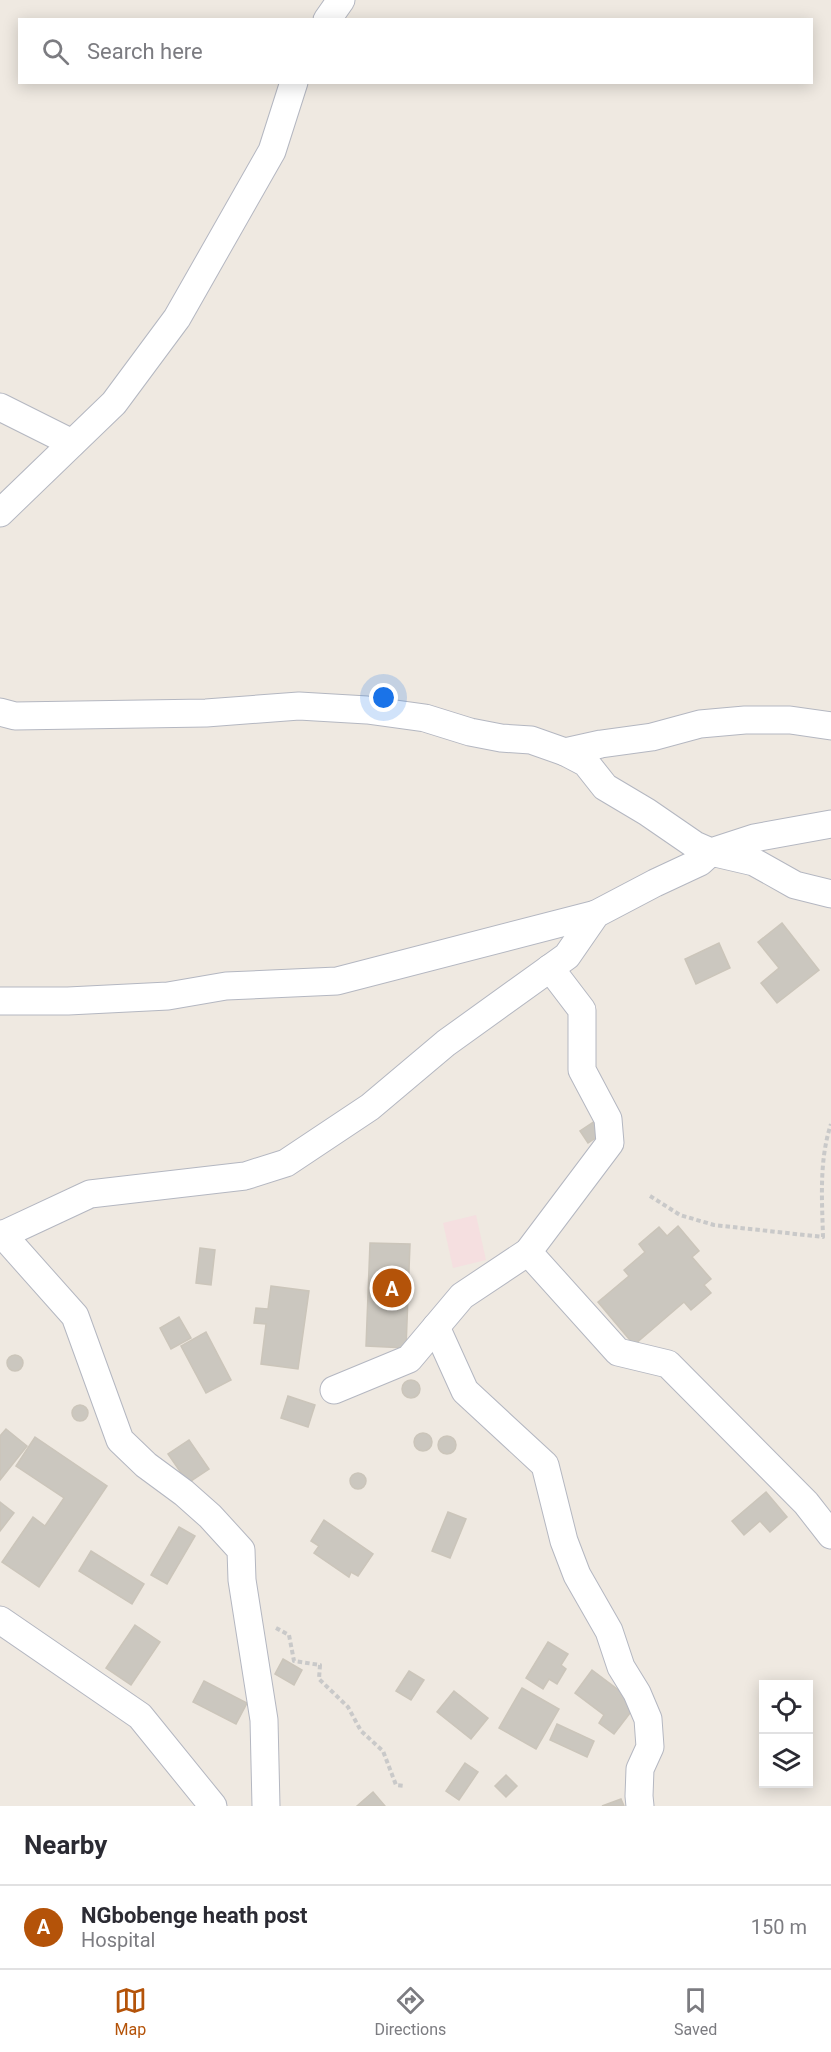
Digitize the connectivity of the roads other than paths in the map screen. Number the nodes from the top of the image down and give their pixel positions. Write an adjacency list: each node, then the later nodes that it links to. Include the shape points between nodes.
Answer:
1 (341, 0): 2 (street)
2 (328, 18)
3 (293, 84): 5 (street, via 272,151 177,318 114,403)
4 (0, 407): 5 (street)
5 (72, 443): 6 (street)
6 (0, 513)
7 (0, 712): 9 (street, via 15,716 206,713 299,706 367,710 424,718 501,738 531,740)
8 (831, 726): 9 (street, via 790,720 700,724)
9 (565, 752): 11 (street, via 586,764 605,787)
10 (831, 824): 11 (street, via 754,838)
11 (711, 852): 12 (street, via 754,862 795,885); 13 (street, via 700,862)
12 (831, 894)
13 (596, 914): 14 (street, via 567,956); 15 (street, via 337,981 226,986 168,996)
14 (550, 968): 16 (street, via 446,1042 370,1107 286,1163 245,1176 90,1194); 17 (street, via 582,1010 582,1070 608,1119 610,1143)
15 (0, 1001)
16 (1, 1235): 24 (street, via 75,1316 120,1440 146,1466 210,1516 241,1550 242,1580 264,1720)
17 (528, 1252): 18 (street, via 462,1296); 20 (street, via 618,1352 668,1364)
18 (436, 1327): 19 (street, via 409,1359); 25 (street, via 465,1391 544,1465 577,1575 609,1631 621,1667 648,1719 650,1747 640,1769)
19 (334, 1390)
20 (824, 1525): 21 (street)
21 (831, 1550)
22 (0, 1620): 23 (street, via 141,1716)
23 (213, 1806)
24 (266, 1806)
25 (640, 1806)

